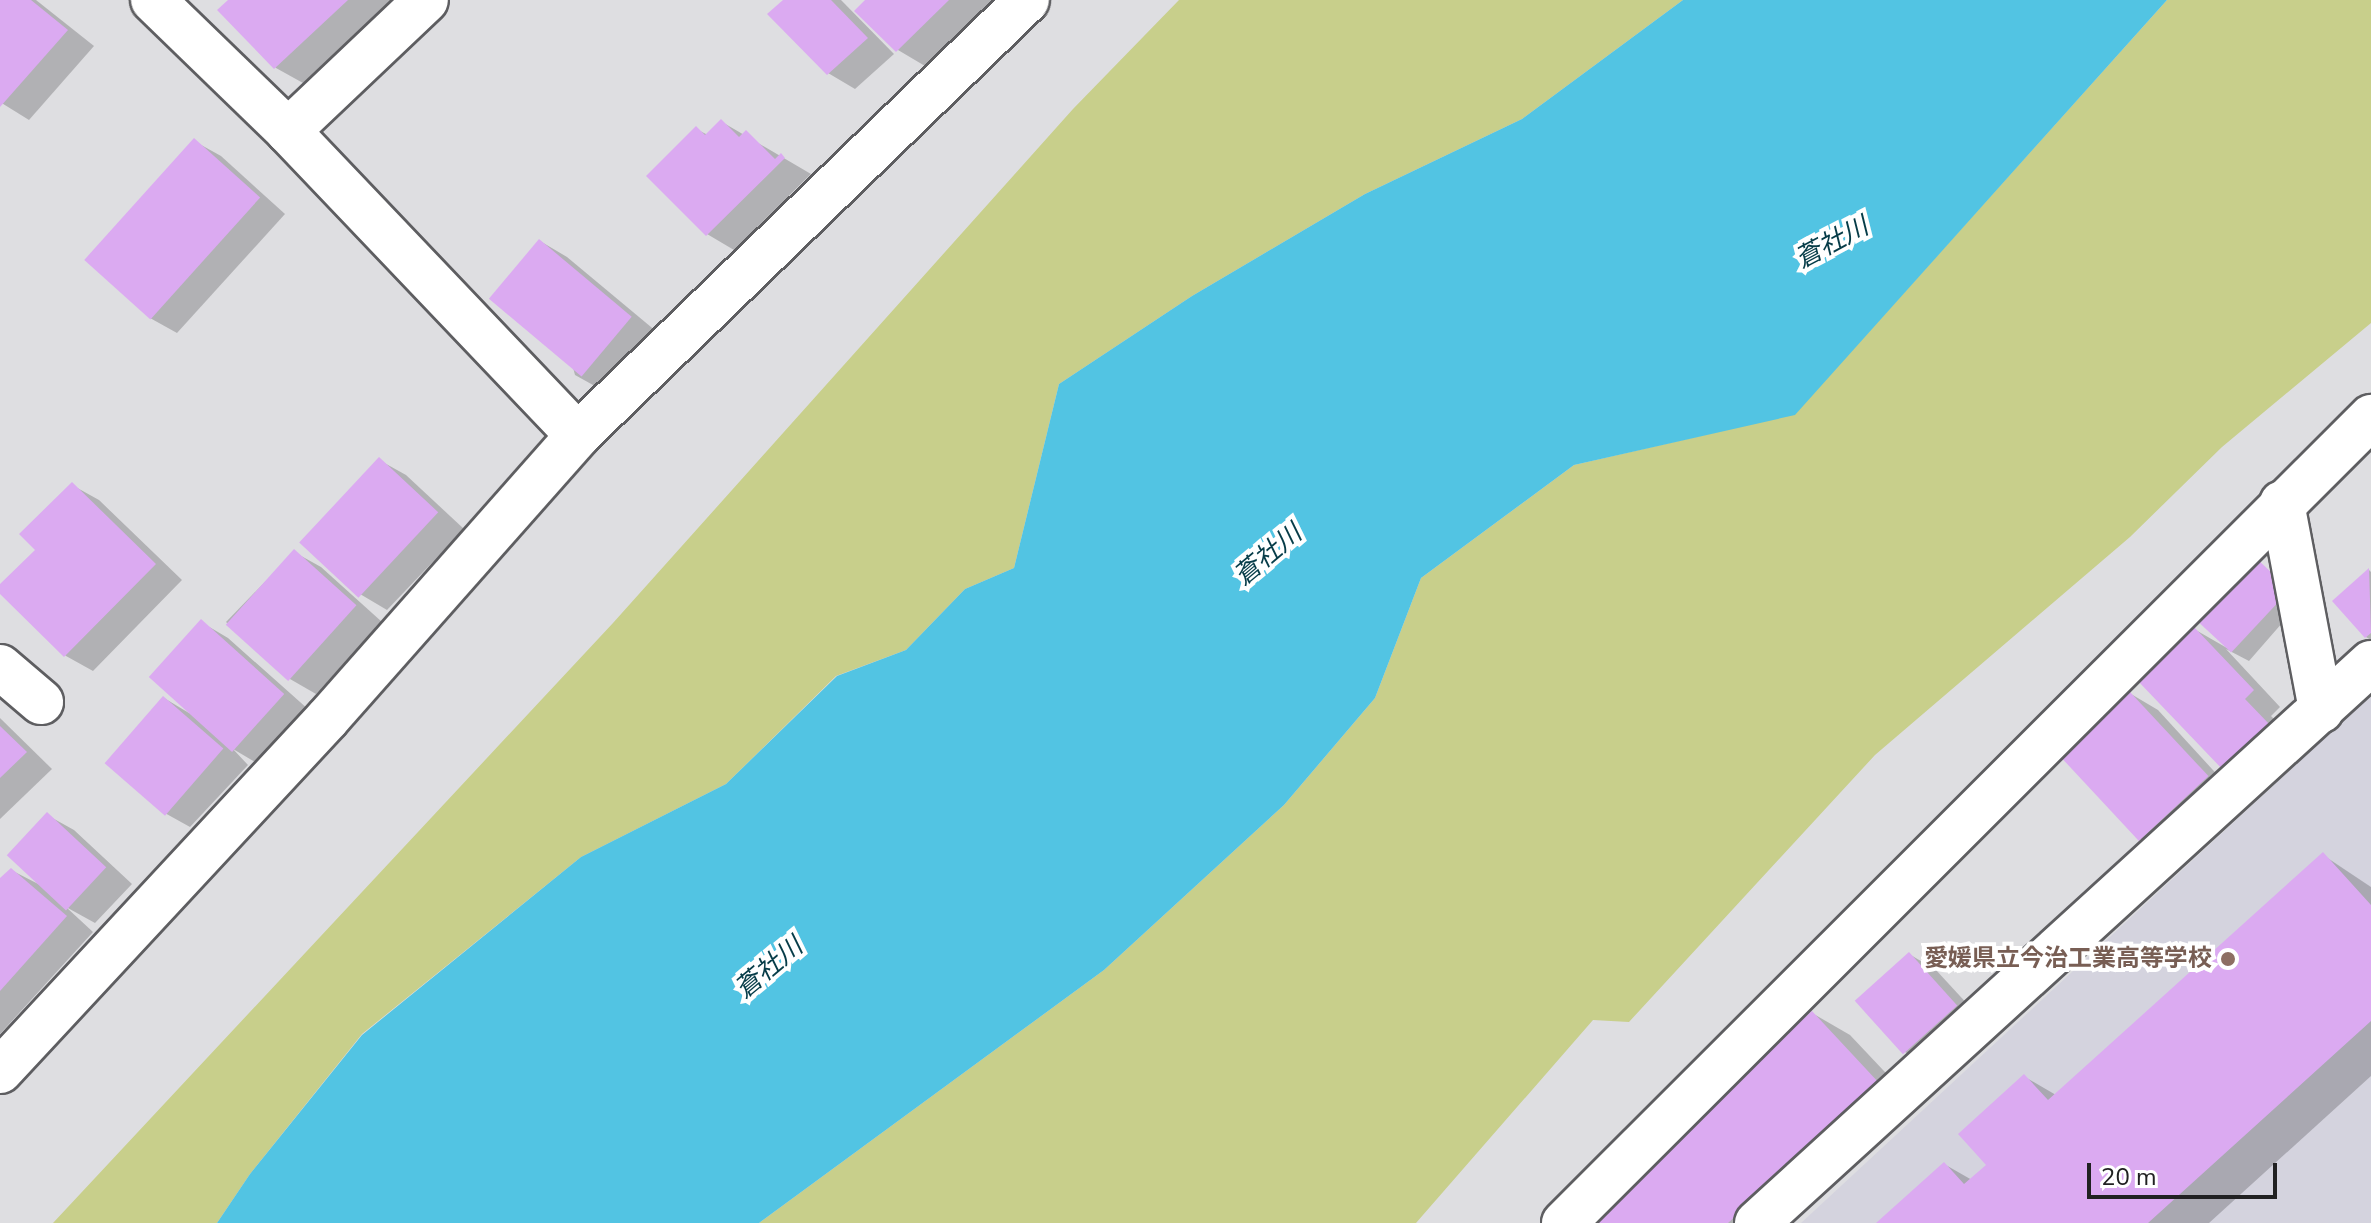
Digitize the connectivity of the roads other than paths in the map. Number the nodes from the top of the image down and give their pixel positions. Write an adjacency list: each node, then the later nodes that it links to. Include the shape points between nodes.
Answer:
1 (153, 0): 4 (street)
2 (426, 0): 4 (street)
3 (1027, 0): 6 (street)
4 (288, 131): 6 (street)
5 (2371, 417): 7 (street)
6 (578, 435): 12 (street, via 328,718)
7 (2282, 503): 11 (street); 13 (street)
8 (2371, 663): 11 (street)
9 (0, 667): 10 (street)
10 (41, 702)
11 (2321, 710): 14 (street)
12 (0, 1071)
13 (1564, 1223)
14 (1757, 1223)

